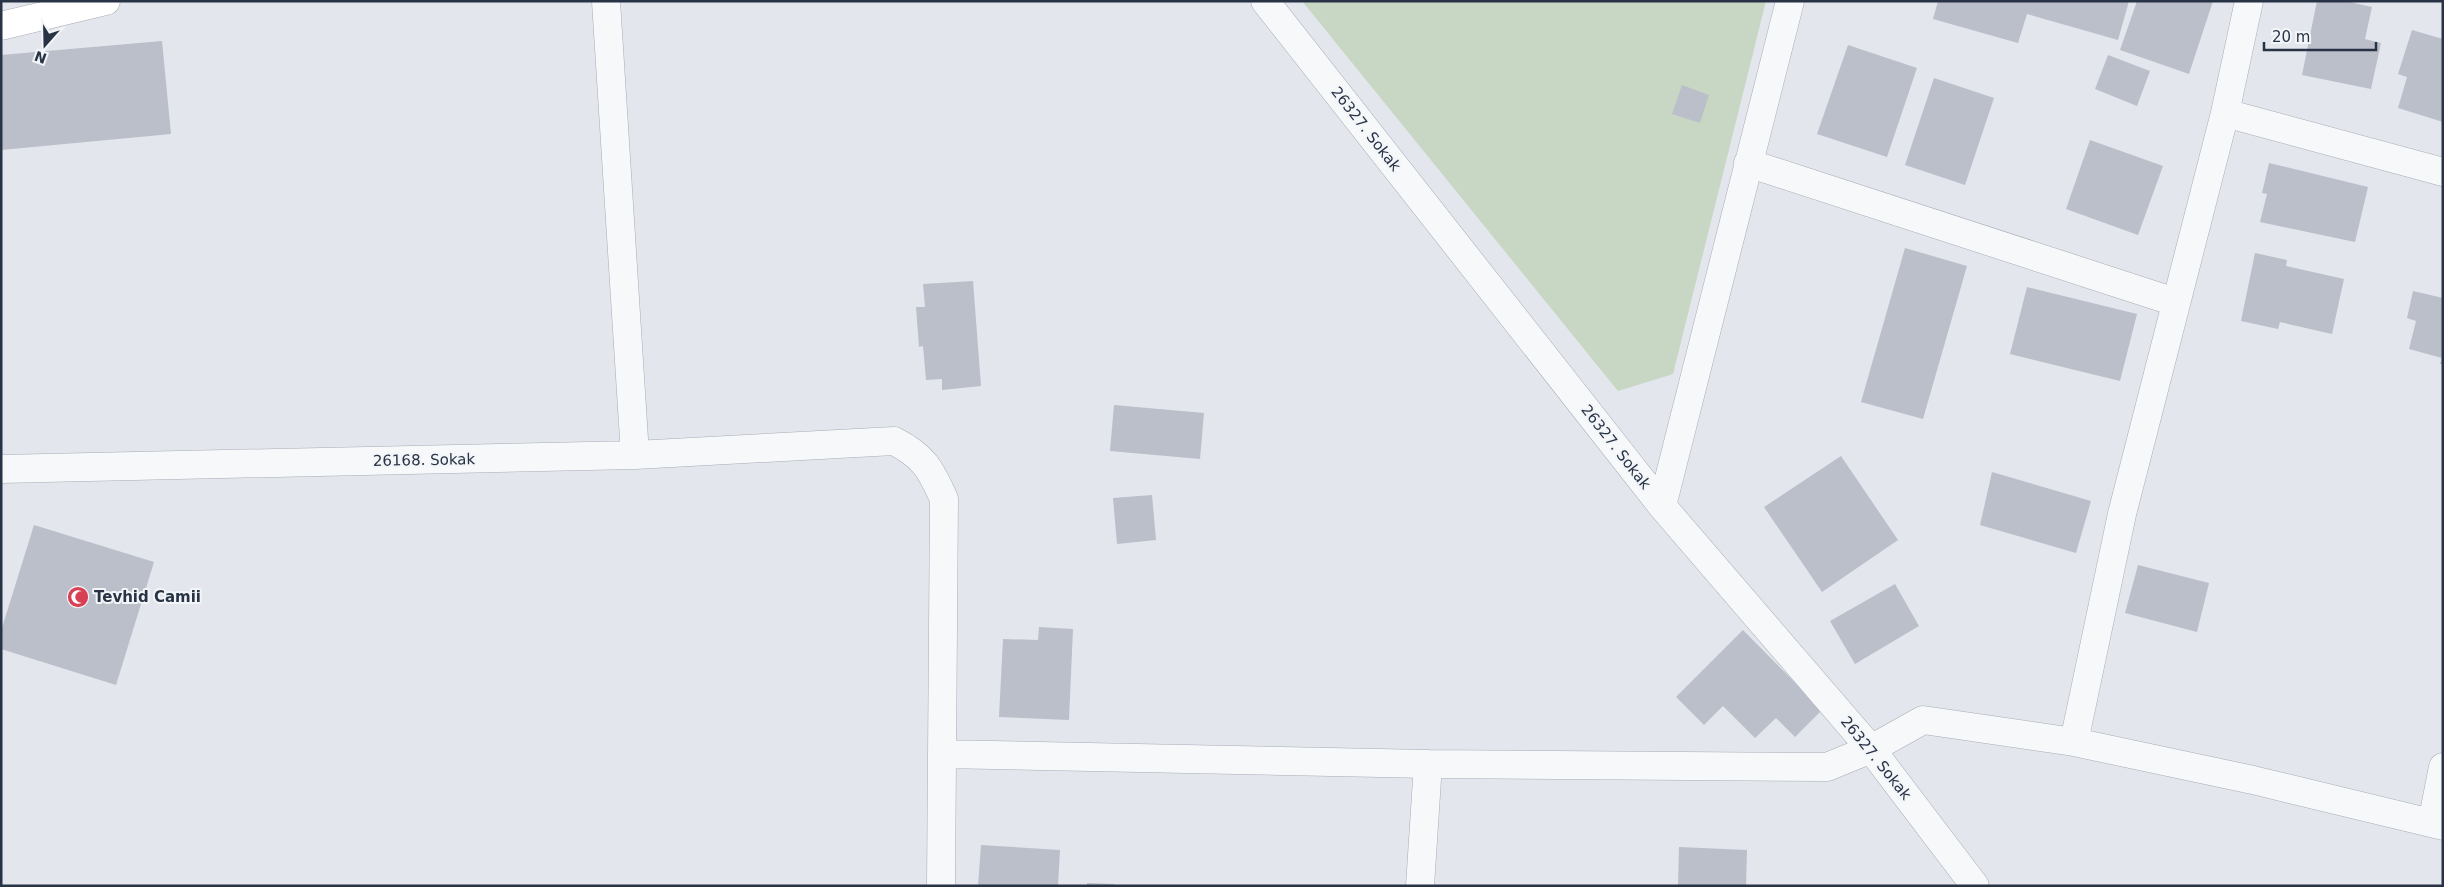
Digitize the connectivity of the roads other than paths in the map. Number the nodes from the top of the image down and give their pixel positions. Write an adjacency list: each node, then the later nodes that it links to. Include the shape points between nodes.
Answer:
1 (106, 1): 6 (main road)
2 (606, 1): 11 (street)
3 (1266, 1): 13 (street, 26327. Sokak)
4 (1790, 1): 8 (street)
5 (2249, 1): 7 (street)
6 (1, 26)
7 (2225, 113): 9 (street); 10 (street)
8 (1748, 163): 10 (street); 13 (street)
9 (2443, 172)
10 (2175, 302): 14 (street, via 2122,514)
11 (634, 455): 12 (street, 26168. Sokak); 16 (street, 26168. Sokak, via 894,441 913,451 931,470 944,499)
12 (1, 469)
13 (1662, 506): 15 (street, 26327. Sokak)
14 (2074, 742): 15 (street, via 1923,720); 19 (street, via 2254,780)
15 (1870, 749): 17 (street, via 1827,767); 22 (street, 26327. Sokak)
16 (943, 754): 17 (street); 20 (street, 26168. Sokak)
17 (1428, 764): 21 (street)
18 (2443, 767): 19 (street)
19 (2437, 824)
20 (941, 886)
21 (1420, 886)
22 (1975, 886)

